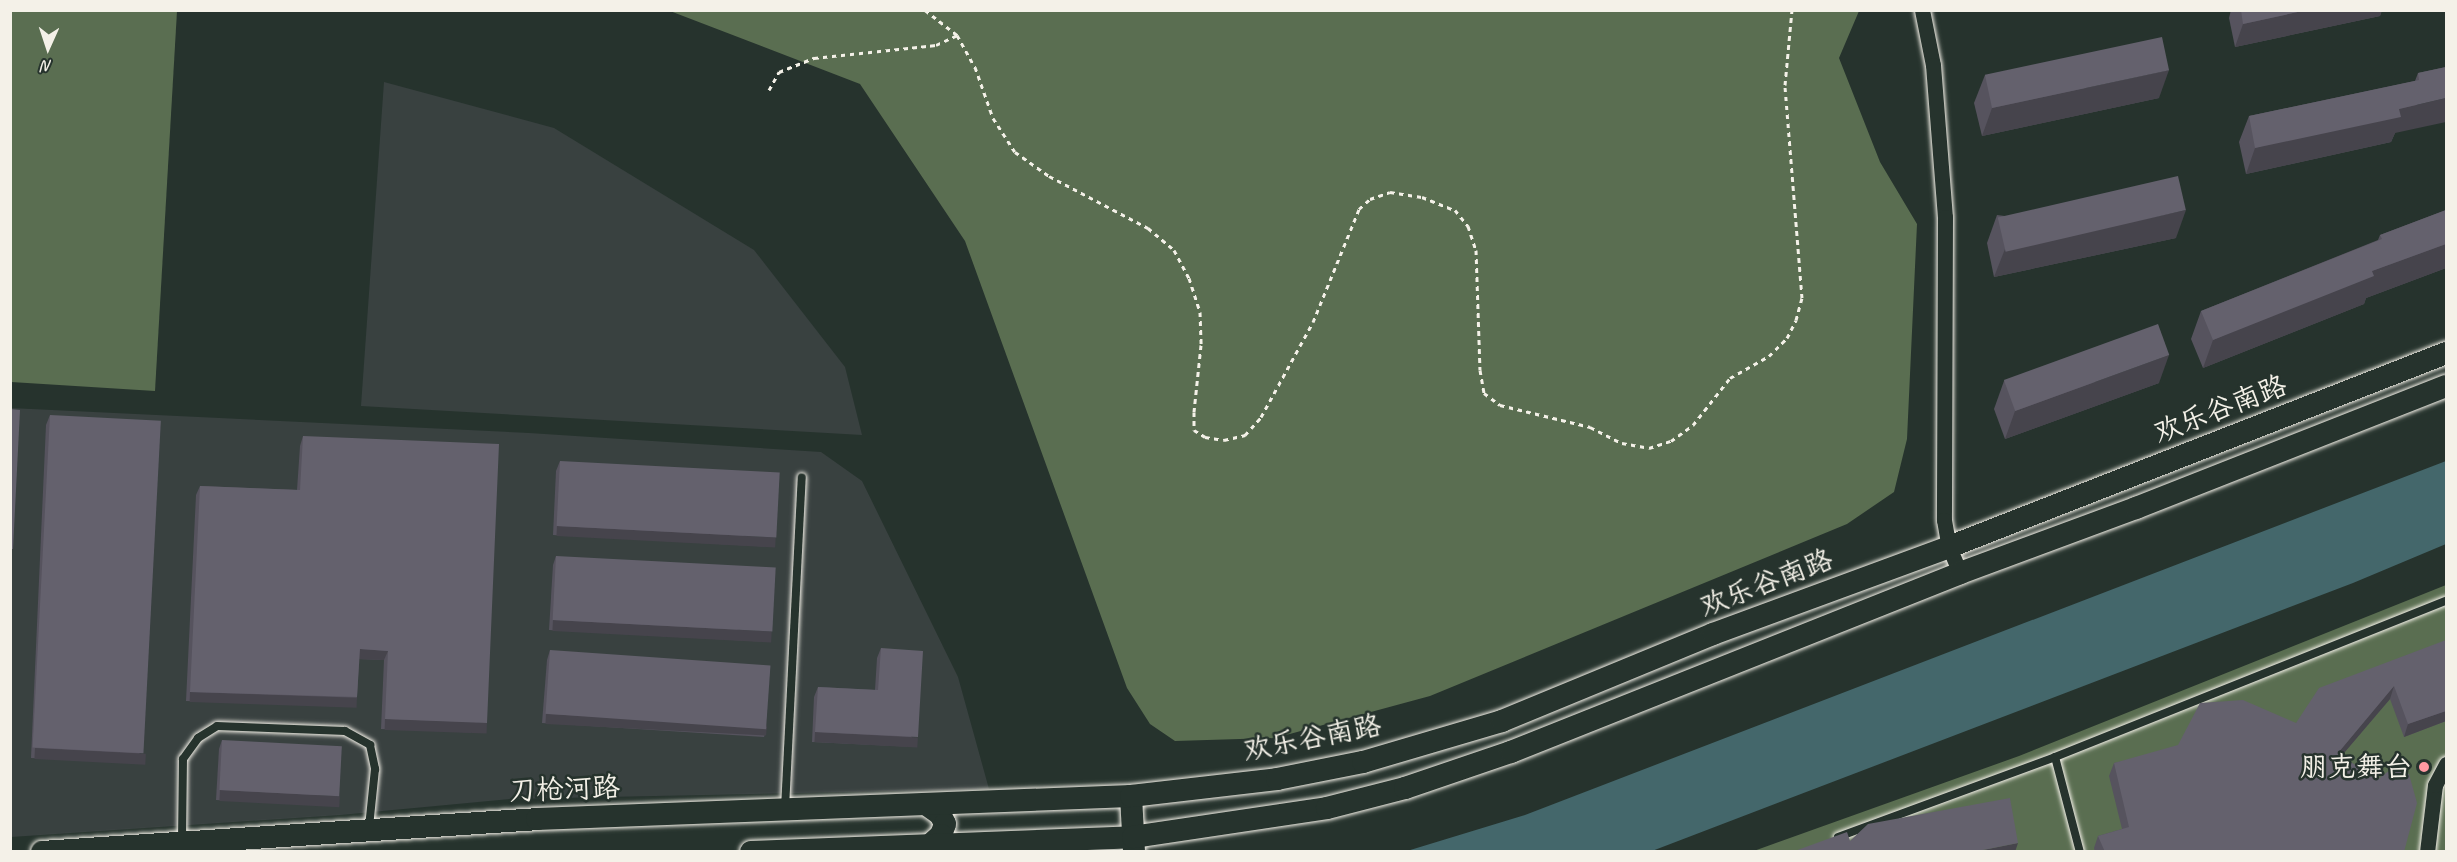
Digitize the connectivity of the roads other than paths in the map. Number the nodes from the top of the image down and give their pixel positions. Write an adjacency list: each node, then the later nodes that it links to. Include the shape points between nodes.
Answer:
1 (1922, 10): 7 (street, via 1933,65 1945,217 1943,488)
2 (2446, 353): 5 (street, 欢乐谷南路)
3 (2446, 386): 6 (street)
4 (802, 477): 15 (lane)
5 (2127, 477): 6 (street, via 2112,490 2114,500 2118,506); 7 (street, 欢乐谷南路)
6 (2136, 508): 8 (street)
7 (1949, 547): 8 (street); 12 (street, 欢乐谷南路, via 1713,634 1502,721 1363,762 1277,779)
8 (1960, 573): 18 (street, via 1511,752 1405,788 1327,808)
9 (2446, 601): 10 (lane)
10 (2055, 757): 17 (lane); 24 (lane)
11 (2446, 764): 25 (street, via 2435,785)
12 (1131, 796): 13 (street, 欢乐谷南路); 18 (street)
13 (1089, 799): 14 (street, 刀枪河路); 20 (street)
14 (927, 805): 15 (street, 刀枪河路); 19 (street, via 940,814 945,824 941,836)
15 (784, 810): 16 (street, 刀枪河路)
16 (369, 829): 21 (street, 刀枪河路); 21 (lane, via 375,769 370,745 345,731 217,726 198,738 183,759)
17 (1831, 839)
18 (1134, 844): 20 (street)
19 (930, 845): 20 (street); 23 (street)
20 (1092, 845)
21 (183, 847): 22 (street, 刀枪河路)
22 (42, 852)
23 (751, 852)
24 (2080, 852)
25 (2427, 852)

